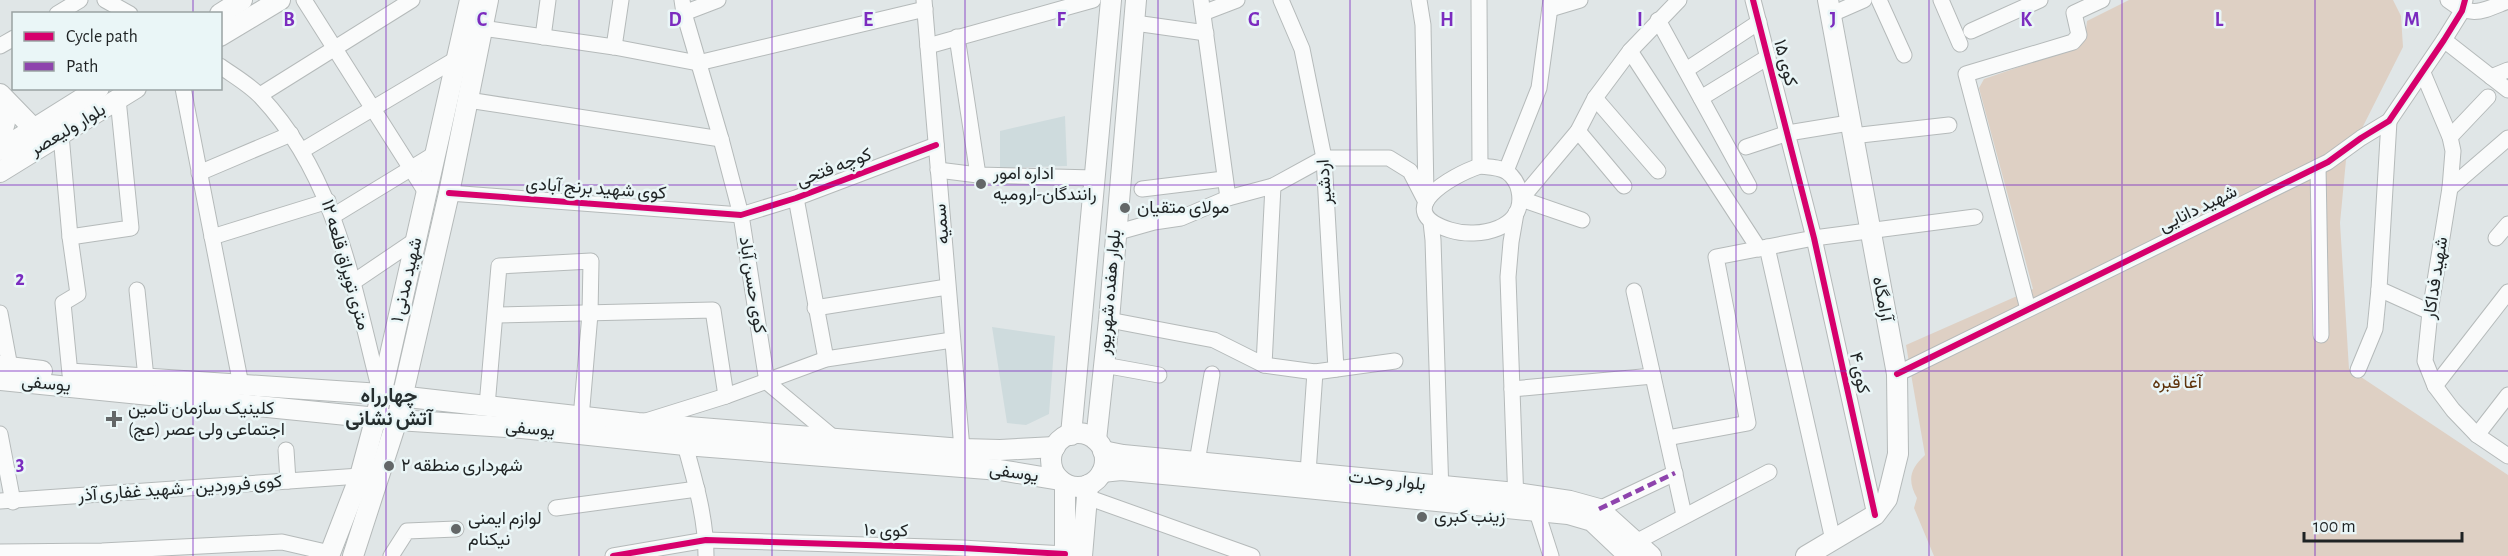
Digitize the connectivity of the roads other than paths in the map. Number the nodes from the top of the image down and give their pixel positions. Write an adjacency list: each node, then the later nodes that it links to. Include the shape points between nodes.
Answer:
1 (80, 0): 36 (street)
2 (105, 0): 37 (street)
3 (242, 0): 38 (main road)
4 (280, 0): 45 (main road)
5 (304, 0): 52 (street)
6 (412, 0): 52 (street)
7 (470, 0): 56 (main road, شهید مدنی ۱)
8 (488, 0): 42 (main road, شهید مدنی ۱)
9 (548, 0): 46 (street)
10 (621, 0): 51 (street)
11 (718, 0): 33 (street)
12 (1093, 0): 47 (street)
13 (1111, 0): 103 (main road, بلوار هفده شهریور)
14 (1136, 0): 41 (main road, بلوار هفده شهریور)
15 (1237, 0): 31 (street)
16 (1281, 0): 92 (street, اردشیر, via 1302,49)
17 (1419, 0): 115 (street, via 1423,25)
18 (1479, 0): 94 (street)
19 (1580, 0): 29 (street)
20 (1679, 0): 39 (street)
21 (1753, 0): 40 (street, کوی ۱۵)
22 (1864, 0): 34 (street)
23 (1879, 0): 54 (street)
24 (1941, 0): 49 (street)
25 (2040, 0): 43 (street)
26 (2102, 0): 35 (street)
27 (2448, 0): 32 (street)
28 (2508, 1): 32 (street, via 2477,13)
29 (1551, 4): 98 (street, via 1539,88)
30 (925, 5): 50 (street, سمیه); 57 (street)
31 (1202, 6): 44 (street)
32 (2463, 6): 48 (street, شهید دانایی)
33 (683, 7): 57 (street, کوی حسن آباد)
34 (1830, 7): 77 (main road, آرامگاه)
35 (2072, 7): 139 (street, via 2079,35 2073,42 1966,74)
36 (60, 12)
37 (126, 12)
38 (222, 13)
39 (1658, 20): 53 (street); 59 (street)
40 (1759, 22): 55 (street, کوی ۱۵); 59 (street)
41 (1135, 23): 44 (street); 124 (main road, بلوار هفده شهریور)
42 (482, 28): 46 (street); 73 (main road, شهید مدنی ۱)
43 (1971, 31)
44 (1206, 33): 104 (street)
45 (222, 35)
46 (543, 37): 51 (street)
47 (957, 37): 50 (street); 102 (street)
48 (2444, 40): 61 (street, شهید دانایی); 62 (street)
49 (1960, 44)
50 (928, 46): 87 (street, سمیه)
51 (614, 47): 57 (street)
52 (335, 48): 68 (street); 74 (street)
53 (1630, 51): 70 (street); 131 (street)
54 (1904, 55)
55 (1768, 57): 71 (street); 79 (street, کوی ۱۵)
56 (456, 59): 74 (street); 91 (main road, شهید مدنی ۱)
57 (698, 63): 85 (street, کوی حسن آباد)
58 (222, 67): 68 (street, ۱۲ متری توپراق قلعه)
59 (1686, 70): 71 (street)
60 (2508, 70): 62 (street)
61 (2422, 73): 75 (street, شهید دانایی); 83 (street, شهید فداکار)
62 (2491, 77): 66 (street)
63 (97, 90): 82 (main road, بلوار ولیعصر)
64 (133, 90): 72 (main road, بلوار ولیعصر)
65 (183, 90): 101 (street)
66 (2508, 90)
67 (0, 95): 82 (main road); 86 (main road, via 5,122)
68 (260, 95): 80 (street, ۱۲ متری توپراق قلعه)
69 (2488, 97): 83 (street)
70 (1595, 98): 78 (street); 99 (street)
71 (1701, 98): 107 (street)
72 (118, 99): 81 (main road, بلوار ولیعصر); 126 (street, via 131,228)
73 (468, 100): 85 (street); 93 (main road, شهید مدنی ۱)
74 (373, 108): 90 (street); 96 (street)
75 (2389, 120): 95 (street, شهید دانایی); 134 (street)
76 (1949, 125): 77 (street)
77 (1851, 130): 79 (street); 125 (main road, آرامگاه)
78 (1578, 131): 106 (street); 116 (street)
79 (1788, 133): 88 (street); 128 (street, کوی ۱۵)
80 (291, 134): 90 (street, ۱۲ متری توپراق قلعه); 101 (street)
81 (61, 135): 82 (main road, بلوار ولیعصر); 126 (street)
82 (38, 137): 89 (main road, بلوار ولیعصر); 100 (main road, بلوار ولیعصر)
83 (2450, 137): 108 (street, شهید فداکار)
84 (2508, 138): 108 (street)
85 (721, 139): 117 (street, کوی حسن آباد)
86 (0, 140)
87 (936, 145): 97 (street, سمیه); 112 (street, کوچه فتحی)
88 (1746, 147)
89 (0, 150)
90 (303, 150): 114 (street, ۱۲ متری توپراق قلعه)
91 (433, 155): 93 (main road); 96 (street); 111 (main road, شهید مدنی ۱)
92 (1324, 158): 105 (street); 115 (street, via 1389,158 1410,171); 151 (street, اردشیر)
93 (455, 160): 110 (main road, شهید مدنی ۱)
94 (1480, 166): 98 (street); 115 (street, via 1450,177)
95 (2318, 167): 139 (street, شهید دانایی); 145 (street)
96 (411, 168): 111 (street); 118 (street)
97 (938, 170): 102 (street); 133 (street, سمیه)
98 (1506, 171): 116 (street, via 1518,185)
99 (1658, 171)
100 (0, 172)
101 (199, 173): 127 (street)
102 (978, 175): 103 (street)
103 (1094, 178): 120 (main road, بلوار هفده شهریور)
104 (1224, 178): 109 (street); 113 (street)
105 (1273, 186): 113 (street); 150 (street)
106 (1624, 186)
107 (1749, 186)
108 (2450, 188): 140 (street, شهید فداکار)
109 (1142, 189)
110 (449, 193): 117 (street, کوی شهید برنج آبادی); 168 (main road, شهید مدنی ۱)
111 (427, 194): 130 (main road, شهید مدنی ۱)
112 (796, 198): 117 (street, کوچه فتحی); 138 (street)
113 (1228, 198): 124 (street, via 1181,218)
114 (328, 201): 118 (street, ۱۲ متری توپراق قلعه); 127 (street)
115 (1426, 202): 122 (street, via 1425,212)
116 (1519, 206): 121 (street); 122 (street, via 1505,225 1490,232 1458,232); 164 (street, via 1509,267)
117 (741, 215): 160 (street, کوی حسن آباد)
118 (333, 216): 132 (street, ۱۲ متری توپراق قلعه)
119 (1975, 217): 125 (street)
120 (1090, 218): 124 (main road); 176 (main road, بلوار هفده شهریور)
121 (1582, 220)
122 (1431, 222): 197 (street)
123 (2508, 224): 129 (street)
124 (1115, 226): 144 (main road, بلوار هفده شهریور)
125 (1869, 231): 128 (street); 157 (main road, آرامگاه)
126 (70, 237): 155 (street, via 78,294 63,303)
127 (212, 237): 161 (street)
128 (1814, 238): 131 (street); 204 (street, کوی ۴)
129 (2496, 238)
130 (417, 239): 132 (street); 165 (main road, شهید مدنی ۱)
131 (1763, 248): 179 (street, via 1716,257 1748,423); 207 (street)
132 (352, 283): 165 (street, ۱۲ متری توپراق قلعه)
133 (948, 287): 138 (street); 146 (street, سمیه)
134 (2379, 289): 140 (street); 152 (street, via 2375,328)
135 (137, 290): 162 (street)
136 (1634, 291): 159 (street)
137 (2508, 292): 163 (street)
138 (815, 308): 147 (street)
139 (2028, 309): 157 (street, شهید دانایی)
140 (2430, 312): 163 (street, شهید فداکار, via 2426,361)
141 (0, 313): 153 (street)
142 (590, 314): 143 (street); 143 (street, via 591,261 499,266); 167 (street, via 713,310); 171 (street)
143 (496, 315): 169 (street)
144 (1109, 320): 149 (main road, بلوار هفده شهریور); 150 (street, via 1214,340)
145 (2321, 335)
146 (952, 340): 147 (street); 183 (street, سمیه)
147 (826, 359): 160 (street)
148 (1395, 361): 151 (street)
149 (1104, 364): 158 (street); 181 (main road, بلوار هفده شهریور)
150 (1264, 365): 154 (street)
151 (1336, 369): 154 (street)
152 (2358, 370)
153 (3, 371): 155 (main road, یوسفی); 162 (main road, یوسفی)
154 (1315, 372): 192 (street)
155 (70, 374): 162 (main road, یوسفی)
156 (1212, 374): 187 (street)
157 (1897, 374): 204 (main road, آرامگاه, via 1898,454 1887,499)
158 (1159, 375)
159 (1653, 376): 164 (street); 179 (street)
160 (767, 382): 167 (street); 178 (street)
161 (241, 385): 162 (main road, یوسفی); 165 (main road, یوسفی)
162 (146, 386): 170 (main road, یوسفی)
163 (2435, 386): 177 (street, شهید فداکار)
164 (1512, 389): 198 (street)
165 (381, 394): 168 (main road, یوسفی); 170 (main road, شهید مدنی ۱)
166 (2508, 395): 177 (street)
167 (726, 396): 174 (street)
168 (402, 397): 169 (main road, یوسفی); 173 (main road, شهید مدنی ۱)
169 (487, 406): 172 (main road, یوسفی)
170 (376, 417): 173 (main road, یوسفی); 191 (main road, شهید مدنی ۱)
171 (581, 418): 172 (main road, یوسفی); 174 (main road, یوسفی)
172 (523, 419): 173 (main road, یوسفی); 180 (main road, یوسفی)
173 (397, 420): 215 (main road, شهید مدنی ۱)
174 (638, 423): 178 (main road, یوسفی)
175 (0, 434): 199 (street)
176 (1071, 435): 181 (main road, via 1080,434); 182 (main road)
177 (2477, 435): 186 (street, شهید فداکار)
178 (834, 438): 183 (main road, یوسفی)
179 (1667, 438): 190 (street)
180 (685, 445): 188 (main road, یوسفی); 196 (street)
181 (1100, 445): 187 (main road, بلوار وحدت, via 1122,455); 195 (main road, via 1105,461)
182 (1055, 447): 185 (main road, یوسفی); 194 (main road, via 1052,468)
183 (962, 449): 185 (main road, یوسفی)
184 (286, 450): 193 (street)
185 (1000, 450): 188 (main road)
186 (2508, 456)
187 (1197, 462): 192 (main road, بلوار وحدت)
188 (1000, 470): 194 (main road, یوسفی)
189 (1769, 472): 203 (street)
190 (1675, 473): 202 (street); 203 (street)
191 (360, 477): 193 (street, کوی فروردین - شهید غفاری آذر); 214 (main road, شهید مدنی ۱)
192 (1307, 480): 195 (main road, بلوار وحدت, via 1121,470); 197 (main road, بلوار وحدت)
193 (288, 481): 199 (street, کوی فروردین - شهید غفاری آذر)
194 (1063, 482): 195 (main road, via 1077,487); 219 (main road)
195 (1093, 485): 219 (main road); 220 (street)
196 (697, 489): 201 (street); 206 (street)
197 (1441, 493): 198 (main road, بلوار وحدت)
198 (1516, 500): 200 (main road, بلوار وحدت)
199 (6, 502)
200 (1536, 503): 202 (main road, بلوار وحدت, via 1570,501); 211 (main road, بلوار وحدت, via 1592,521); 221 (street)
201 (556, 508)
202 (1599, 509): 211 (main road, بلوار وحدت)
203 (1684, 515): 211 (street)
204 (1875, 515): 207 (main road)
205 (456, 529): 216 (street, via 407,531)
206 (706, 540): 209 (street, کوی ۱۰); 217 (street, کوی ۱۰); 218 (street)
207 (1833, 540): 223 (main road)
208 (228, 550): 212 (street); 214 (street, via 282,542)
209 (898, 551): 219 (street, کوی ۱۰)
210 (0, 552): 213 (street)
211 (1630, 552): 222 (main road, بلوار وحدت)
212 (120, 553): 213 (street)
213 (95, 554)
214 (333, 555)
215 (353, 556)
216 (391, 556)
217 (613, 556)
218 (706, 556)
219 (1071, 556)
220 (1252, 556)
221 (1551, 556)
222 (1651, 556)
223 (1806, 556)

